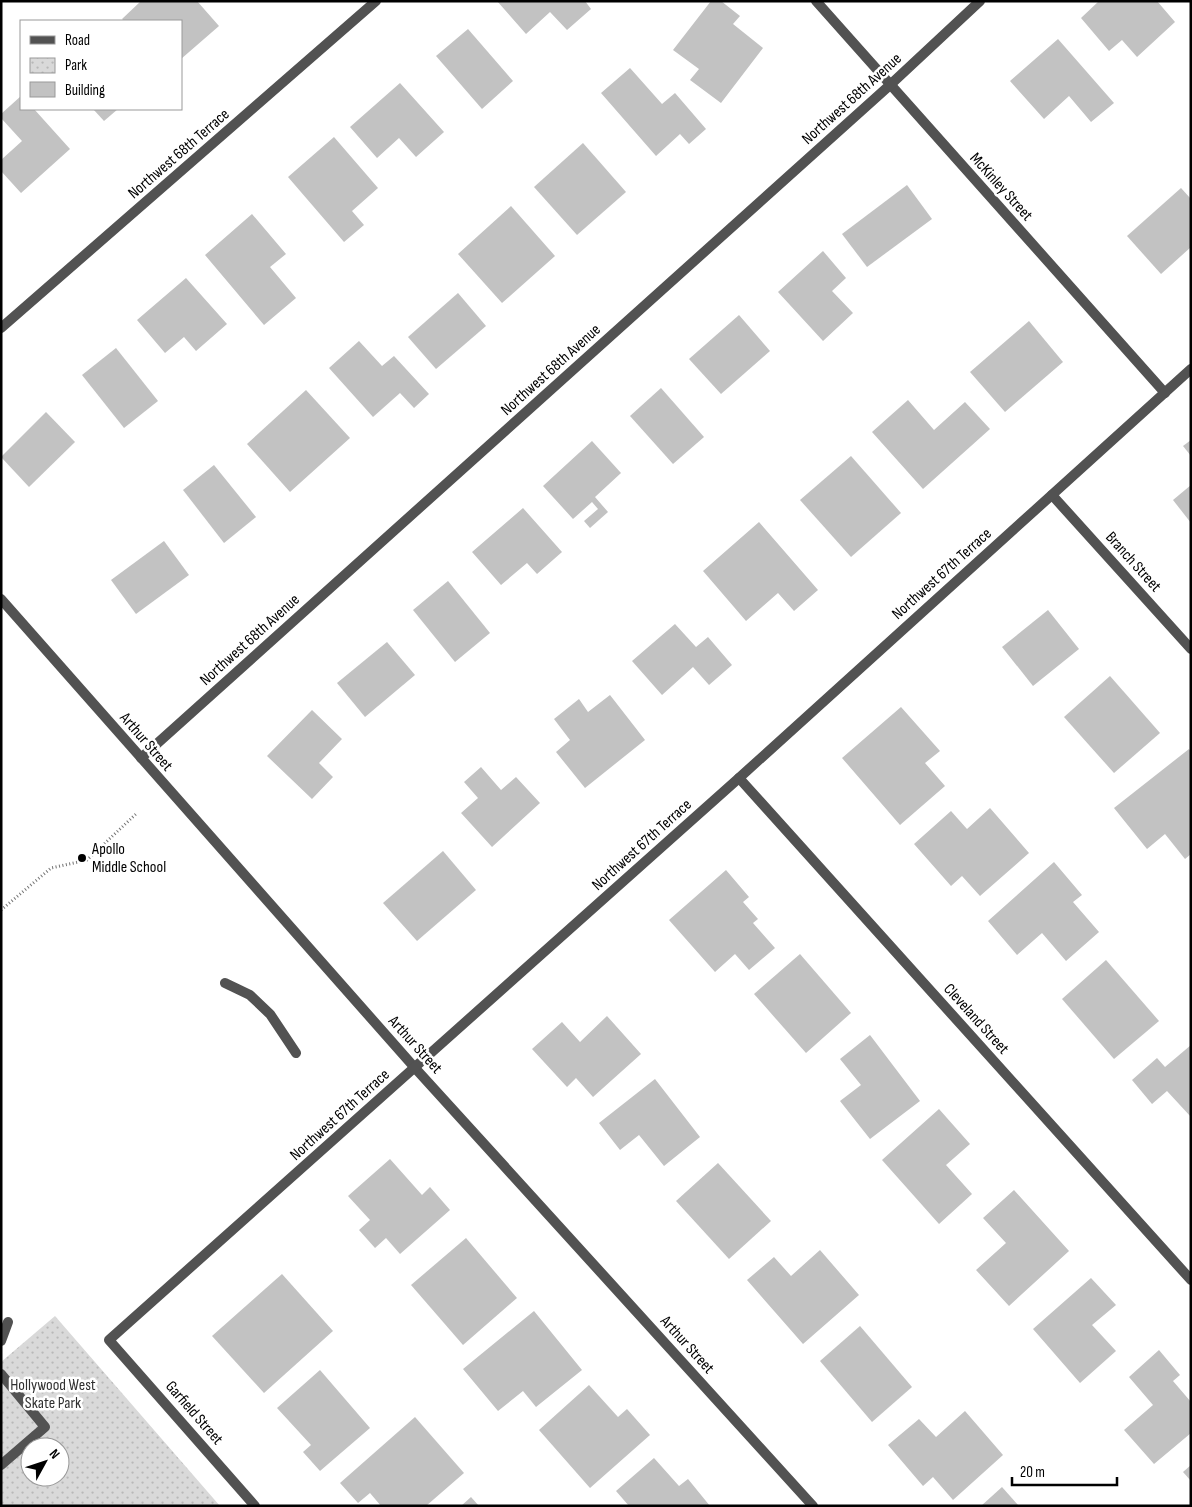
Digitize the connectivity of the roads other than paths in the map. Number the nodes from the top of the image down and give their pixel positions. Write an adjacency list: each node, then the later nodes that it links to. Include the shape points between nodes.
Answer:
1 (376, 1): 5 (street, Northwest 68th Terrace)
2 (816, 1): 4 (street, McKinley Street)
3 (980, 1): 4 (street, Northwest 68th Avenue)
4 (890, 85): 7 (street, McKinley Street); 11 (street, Northwest 68th Avenue)
5 (1, 328)
6 (1191, 369): 7 (street, Northwest 67th Terrace)
7 (1165, 392): 8 (street, Northwest 67th Terrace)
8 (1052, 495): 10 (street, Branch Street); 12 (street, Northwest 67th Terrace)
9 (1, 599): 11 (street, Arthur Street)
10 (1191, 649)
11 (141, 758): 15 (street, Arthur Street)
12 (739, 778): 15 (street, Northwest 67th Terrace); 16 (street, Cleveland Street)
13 (225, 983): 14 (street, via 250,995 270,1014)
14 (296, 1053)
15 (415, 1068): 18 (street, Northwest 67th Terrace); 23 (street, Arthur Street)
16 (1191, 1280)
17 (8, 1322): 19 (street)
18 (109, 1340): 22 (street, Garfield Street)
19 (1, 1341)
20 (1, 1374): 21 (street, via 46,1427)
21 (1, 1465)
22 (255, 1506)
23 (812, 1506)

